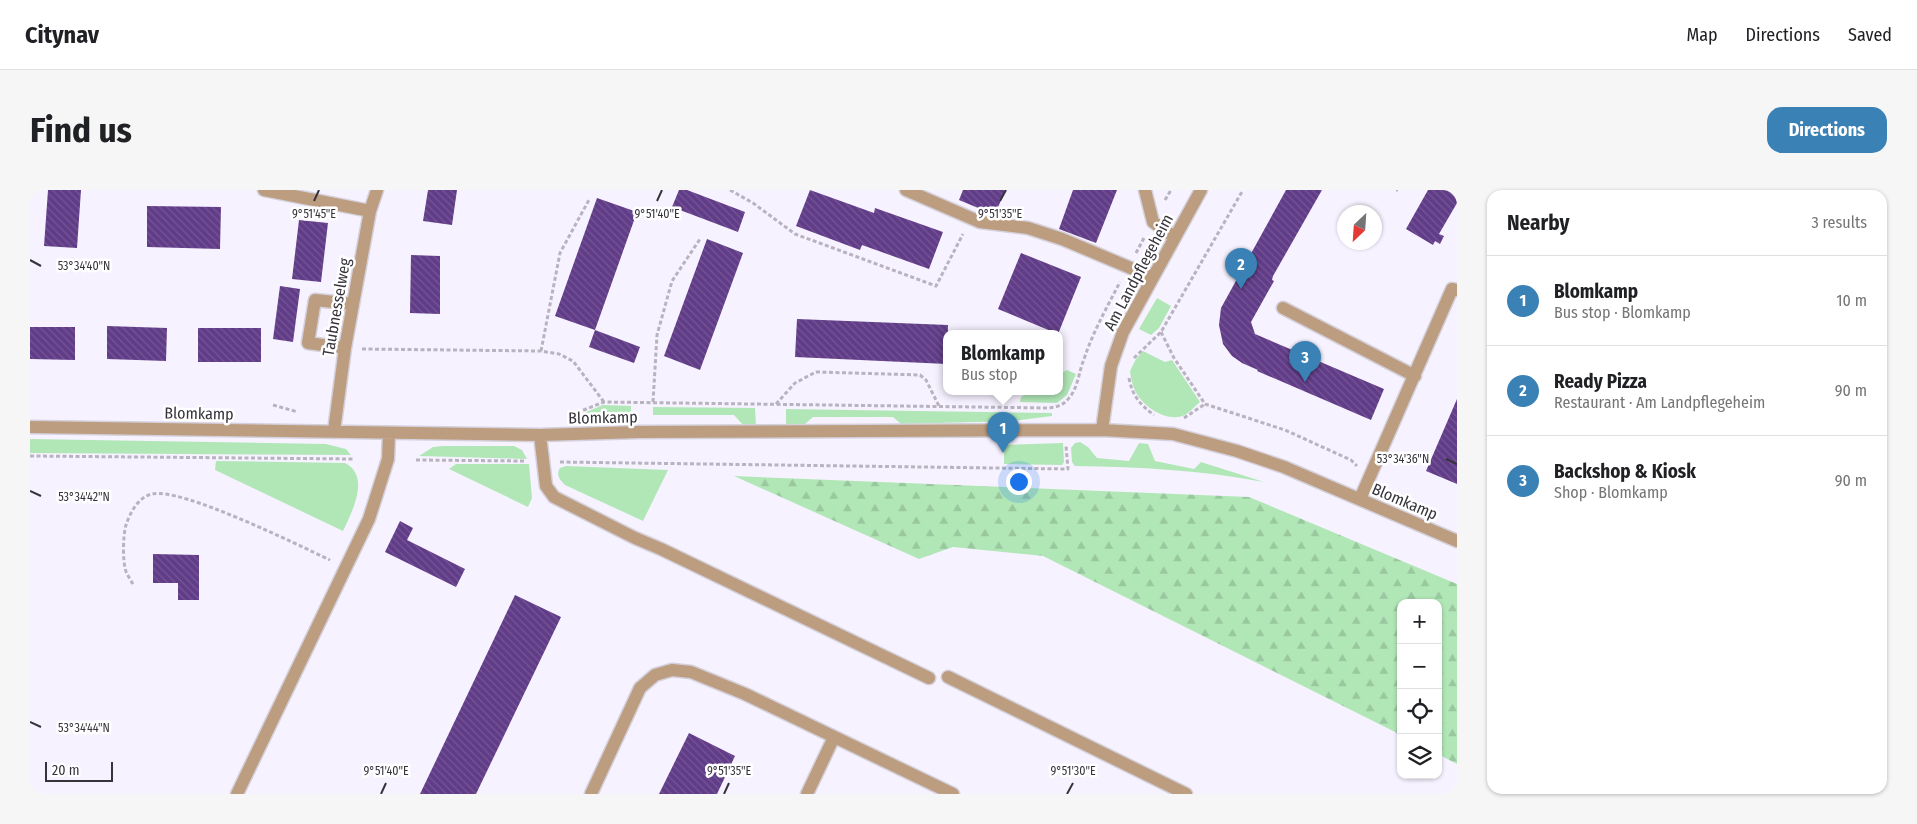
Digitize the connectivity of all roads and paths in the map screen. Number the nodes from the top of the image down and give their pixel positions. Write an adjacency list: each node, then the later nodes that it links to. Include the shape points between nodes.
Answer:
1 (264, 190): 10 (street)
2 (377, 190): 10 (street, Taubnesselweg)
3 (730, 190): 11 (path, via 795,234 936,286)
4 (906, 190): 11 (street)
5 (1144, 190): 12 (street)
6 (1171, 190): 12 (path)
7 (1201, 190): 13 (street, Am Landpflegeheim)
8 (1243, 190): 20 (path)
9 (590, 198): 23 (path, via 560,252)
10 (370, 211): 18 (street, Taubnesselweg)
11 (970, 218): 15 (street, via 1028,228)
12 (1153, 222): 13 (street); 15 (path)
13 (1174, 236): 16 (street, Am Landpflegeheim)
14 (700, 239): 27 (path, via 672,282 657,335)
15 (1128, 267): 16 (street); 32 (path, via 1084,358 1075,389)
16 (1152, 277): 38 (street, Am Landpflegeheim, via 1122,332 1111,366)
17 (1457, 290): 26 (street, via 1452,289)
18 (353, 304): 21 (street, Taubnesselweg); 21 (street, via 315,300 308,343)
19 (1283, 308): 26 (street)
20 (1161, 332): 24 (path); 29 (path)
21 (345, 348): 39 (street, Taubnesselweg)
22 (360, 348): 23 (path)
23 (541, 351): 27 (path, via 572,360 604,402)
24 (1131, 363)
25 (1128, 372): 35 (path, via 1134,395 1144,408)
26 (1414, 376): 47 (street)
27 (653, 402): 28 (path)
28 (776, 404): 31 (path); 31 (path, via 795,383 816,372 920,376 926,380)
29 (1205, 404): 36 (path, via 1185,418); 47 (path, via 1285,430 1351,460)
30 (273, 405): 34 (path)
31 (939, 406): 32 (path)
32 (1060, 406): 33 (path)
33 (1064, 411)
34 (305, 414)
35 (1160, 417)
36 (1176, 420)
37 (30, 427): 39 (street, Blomkamp)
38 (1102, 430): 41 (street, Blomkamp); 48 (street, Blomkamp, via 1173,434 1237,451)
39 (334, 431): 40 (street, Blomkamp)
40 (389, 433): 41 (street, Blomkamp); 50 (street, via 388,459 380,491)
41 (540, 435): 46 (street)
42 (1066, 443): 46 (path, via 1068,469)
43 (30, 456): 44 (path)
44 (355, 459)
45 (416, 460): 46 (path)
46 (543, 461): 52 (street, via 546,486 554,498)
47 (1368, 481): 48 (street)
48 (1360, 499): 49 (street, Blomkamp)
49 (1457, 541)
50 (347, 568): 51 (path, via 199,502 151,494 131,512 125,529 126,573); 55 (street)
51 (133, 584)
52 (928, 678)
53 (948, 678): 59 (street)
54 (834, 737): 56 (street, via 745,694 691,672 672,670 655,675 640,688); 57 (street); 58 (street)
55 (237, 794)
56 (591, 794)
57 (807, 794)
58 (953, 794)
59 (1186, 794)

